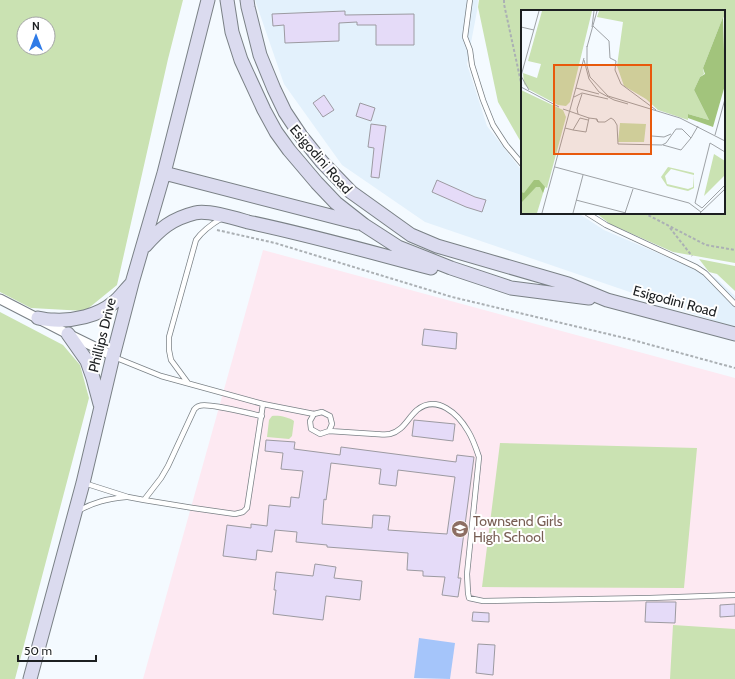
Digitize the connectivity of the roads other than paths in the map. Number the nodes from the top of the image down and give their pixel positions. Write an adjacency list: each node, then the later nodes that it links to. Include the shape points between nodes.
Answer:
1 (208, 0): 6 (main road, Phillips Drive)
2 (227, 0): 9 (main road, Esigodini Road, via 232,32 241,60 276,132 336,204)
3 (247, 0): 10 (main road, Esigodini Road, via 260,55 285,112 301,136 351,192)
4 (470, 0): 5 (lane, via 465,37 472,65 493,125)
5 (521, 163)
6 (164, 173): 9 (main road); 11 (main road, Phillips Drive)
7 (589, 214): 16 (lane, via 705,273)
8 (225, 217): 11 (main road, via 210,213 182,217 160,229); 13 (main road, via 282,229); 21 (lane, via 208,227 196,240 170,337 171,360)
9 (364, 225): 10 (main road); 13 (main road, Esigodini Road, via 398,247 450,268)
10 (411, 235): 15 (main road, Esigodini Road, via 437,246 568,284)
11 (142, 248): 12 (main road, Phillips Drive)
12 (132, 283): 17 (main road, via 114,303 94,314 67,320); 20 (main road, Phillips Drive)
13 (511, 288): 15 (main road, Esigodini Road)
14 (0, 299): 17 (street)
15 (607, 300): 19 (main road, Esigodini Road)
16 (735, 304)
17 (38, 318): 18 (street)
18 (68, 334): 20 (street); 23 (main road, via 87,361)
19 (735, 334)
20 (113, 356): 21 (lane, via 161,376); 23 (main road, Phillips Drive)
21 (188, 383): 22 (lane)
22 (263, 404): 24 (lane); 25 (lane)
23 (101, 406): 27 (main road, Phillips Drive)
24 (314, 414): 26 (lane, via 322,412 330,416 332,424); 26 (lane, via 310,422 312,429 320,434)
25 (262, 416): 29 (lane, via 219,407 198,406 168,466); 29 (lane, via 247,508 243,512 235,514)
26 (329, 432): 31 (lane, via 389,435 402,428 417,410 428,404 446,407 456,416 467,430 479,457 467,574 469,598 483,602)
27 (83, 483): 28 (lane); 30 (main road, Phillips Drive)
28 (128, 497): 29 (lane); 30 (lane, via 102,501)
29 (144, 500)
30 (75, 513): 32 (main road, Phillips Drive)
31 (735, 595)
32 (30, 679)

